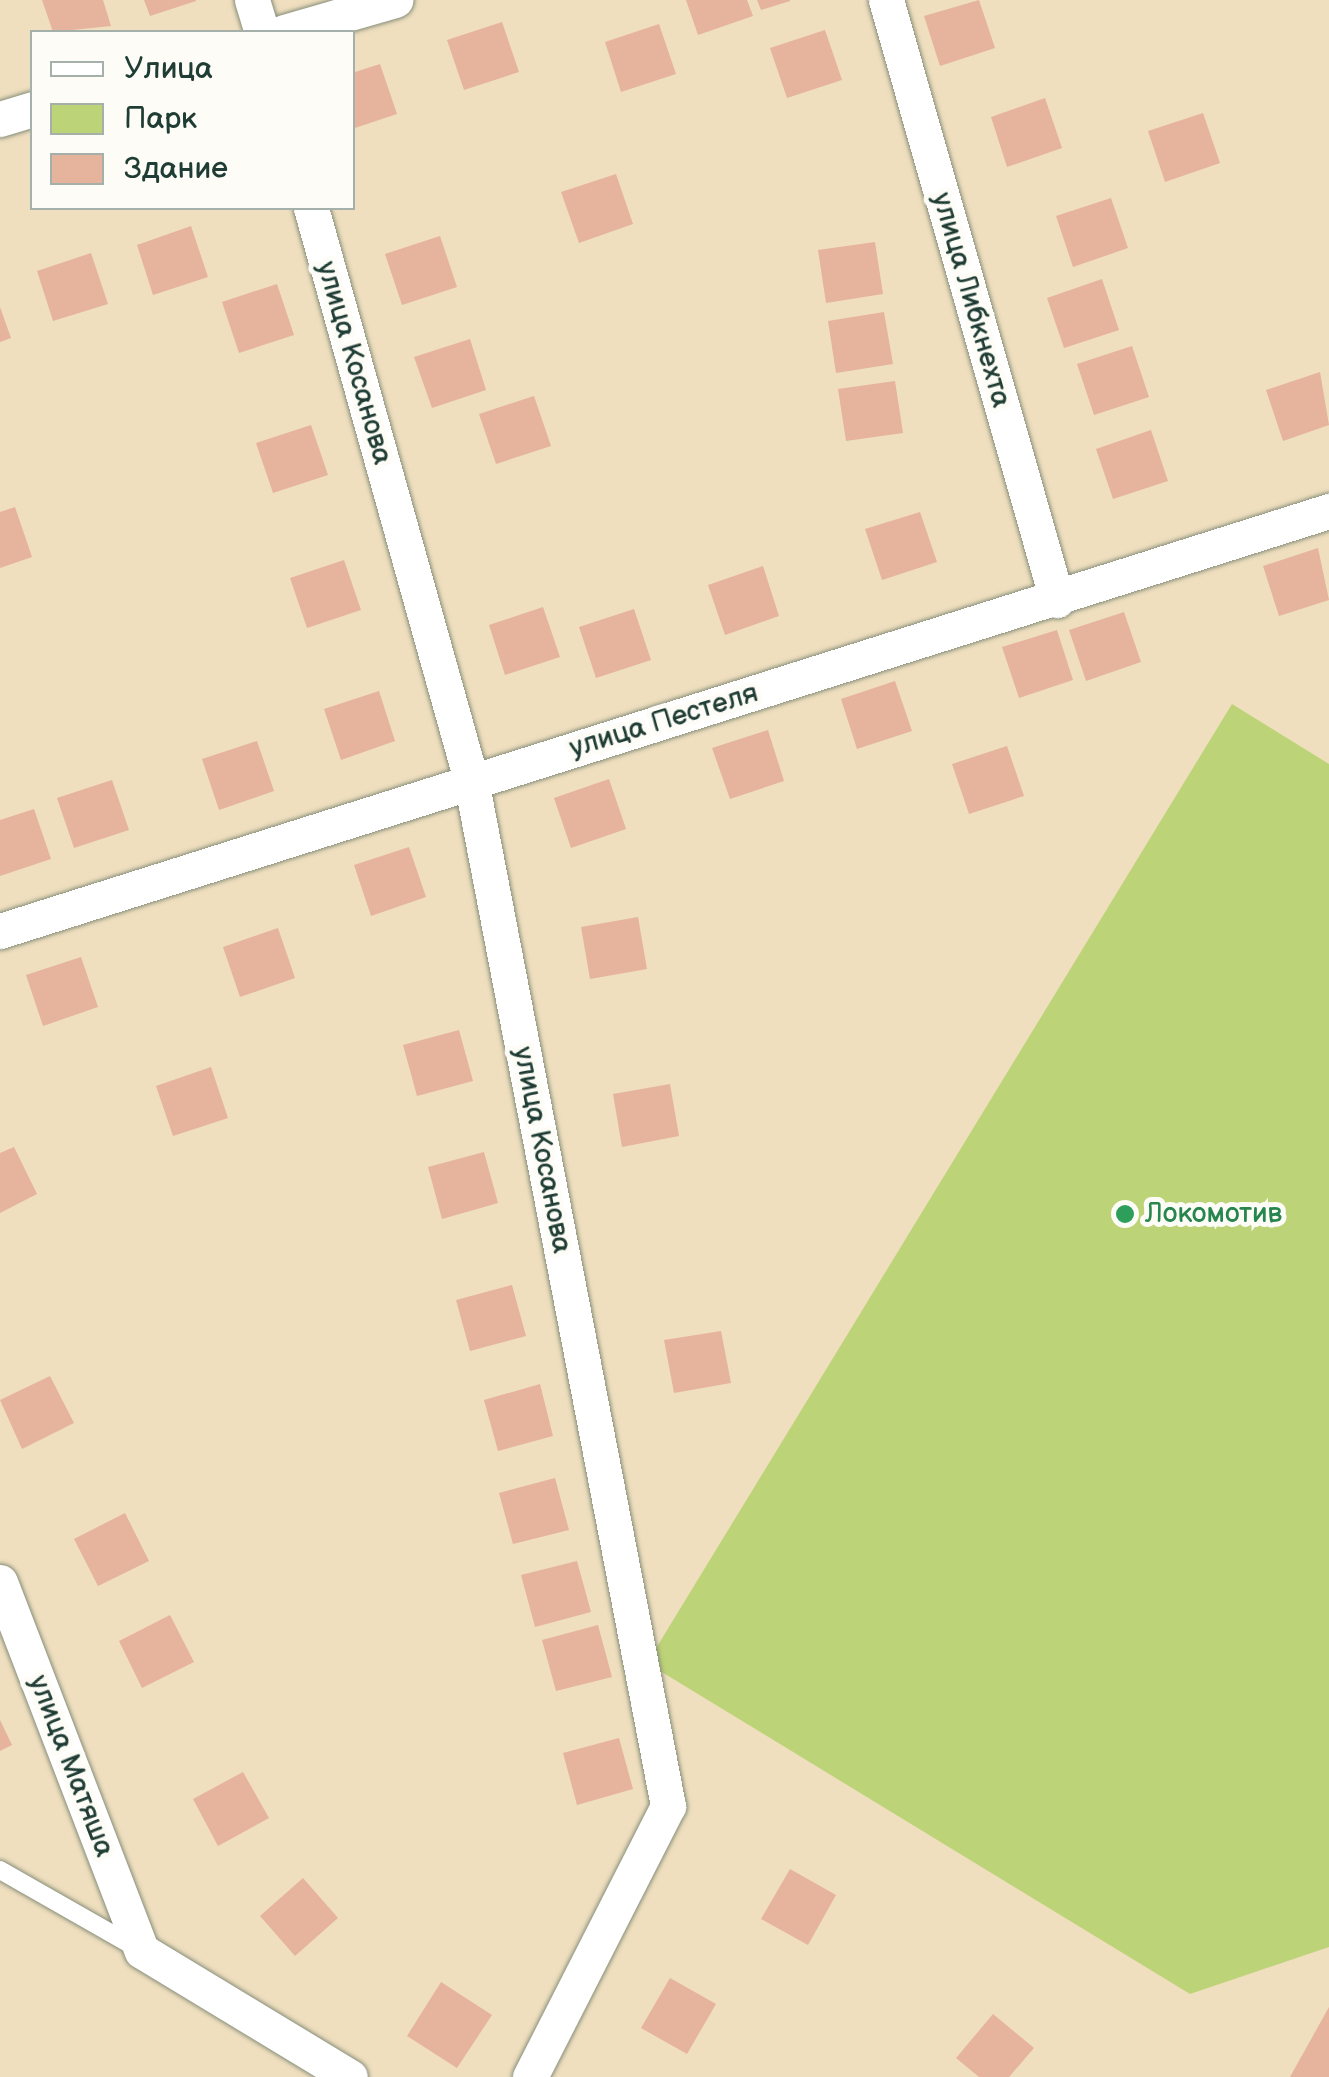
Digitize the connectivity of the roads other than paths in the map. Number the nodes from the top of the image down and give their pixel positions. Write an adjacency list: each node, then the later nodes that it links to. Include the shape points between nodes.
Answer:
1 (252, 0): 4 (street)
2 (395, 0): 5 (street)
3 (886, 0): 10 (street, улица Либкнехта)
4 (261, 30)
5 (291, 30)
6 (30, 110): 7 (street)
7 (0, 119)
8 (312, 210): 11 (street, улица Косанова)
9 (1329, 511): 10 (street, улица Пестеля)
10 (1057, 600): 11 (street, улица Пестеля)
11 (471, 780): 12 (street, улица Пестеля); 17 (street, улица Косанова, via 668,1806)
12 (0, 931)
13 (0, 1582): 15 (street, улица Матяша)
14 (0, 1870): 15 (lane)
15 (142, 1951): 16 (street)
16 (350, 2077)
17 (530, 2077)

